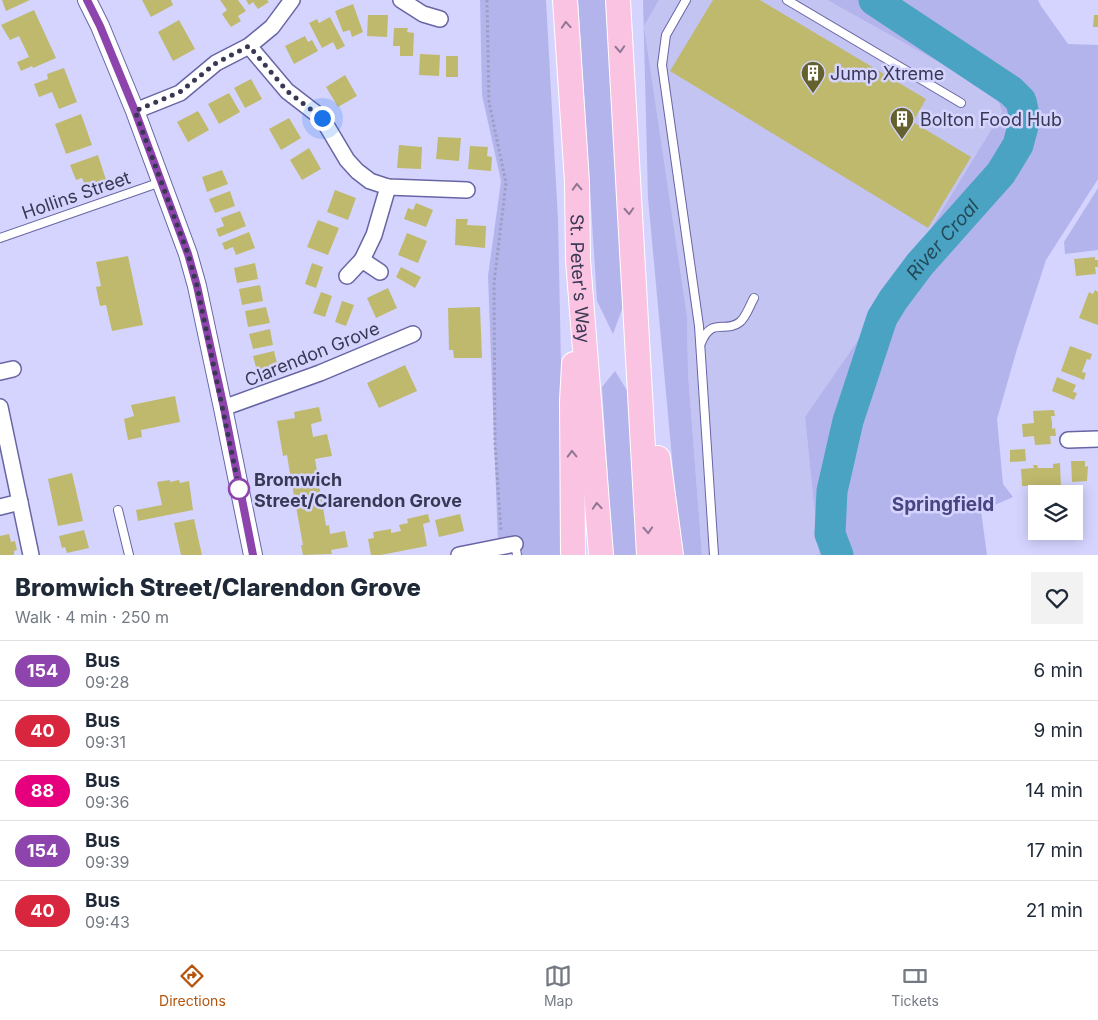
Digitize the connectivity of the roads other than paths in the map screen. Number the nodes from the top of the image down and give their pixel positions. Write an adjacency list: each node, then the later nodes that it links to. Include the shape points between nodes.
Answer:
1 (87, 0): 11 (street)
2 (292, 0): 9 (street, via 272,27)
3 (401, 0): 8 (street)
4 (565, 0): 17 (highway, St. Peter's Way, one-way to 4, via 577,182)
5 (618, 0): 23 (highway, one-way to 23)
6 (686, 0): 22 (lane, via 666,35 662,65)
7 (787, 0): 10 (lane)
8 (440, 19)
9 (249, 46): 11 (street, via 216,63 180,92); 13 (street, via 287,91 322,118 357,171 370,181)
10 (961, 103)
11 (135, 111): 12 (street)
12 (161, 182): 15 (lane, Hollins Street); 25 (street, via 197,286)
13 (388, 187): 14 (street); 16 (street, via 374,235)
14 (467, 190)
15 (0, 238)
16 (362, 260): 18 (street); 19 (street)
17 (578, 260): 36 (highway, one-way to 17, via 572,401); 37 (highway, St. Peter's Way, one-way to 17)
18 (380, 272)
19 (347, 276)
20 (754, 298): 22 (lane, via 738,324 712,328)
21 (413, 334): 25 (street, Clarendon Grove)
22 (700, 345): 40 (lane)
23 (638, 373): 38 (highway, one-way to 38); 39 (highway, via 652,414)
24 (0, 407): 28 (street)
25 (224, 408): 34 (street)
26 (1098, 439): 27 (street)
27 (1068, 440)
28 (20, 502): 29 (street); 32 (street)
29 (0, 507)
30 (118, 510): 33 (lane)
31 (512, 549): 35 (street)
32 (30, 555)
33 (129, 555)
34 (253, 555)
35 (459, 555)
36 (574, 555)
37 (601, 555)
38 (649, 555)
39 (671, 555)
40 (714, 555)

